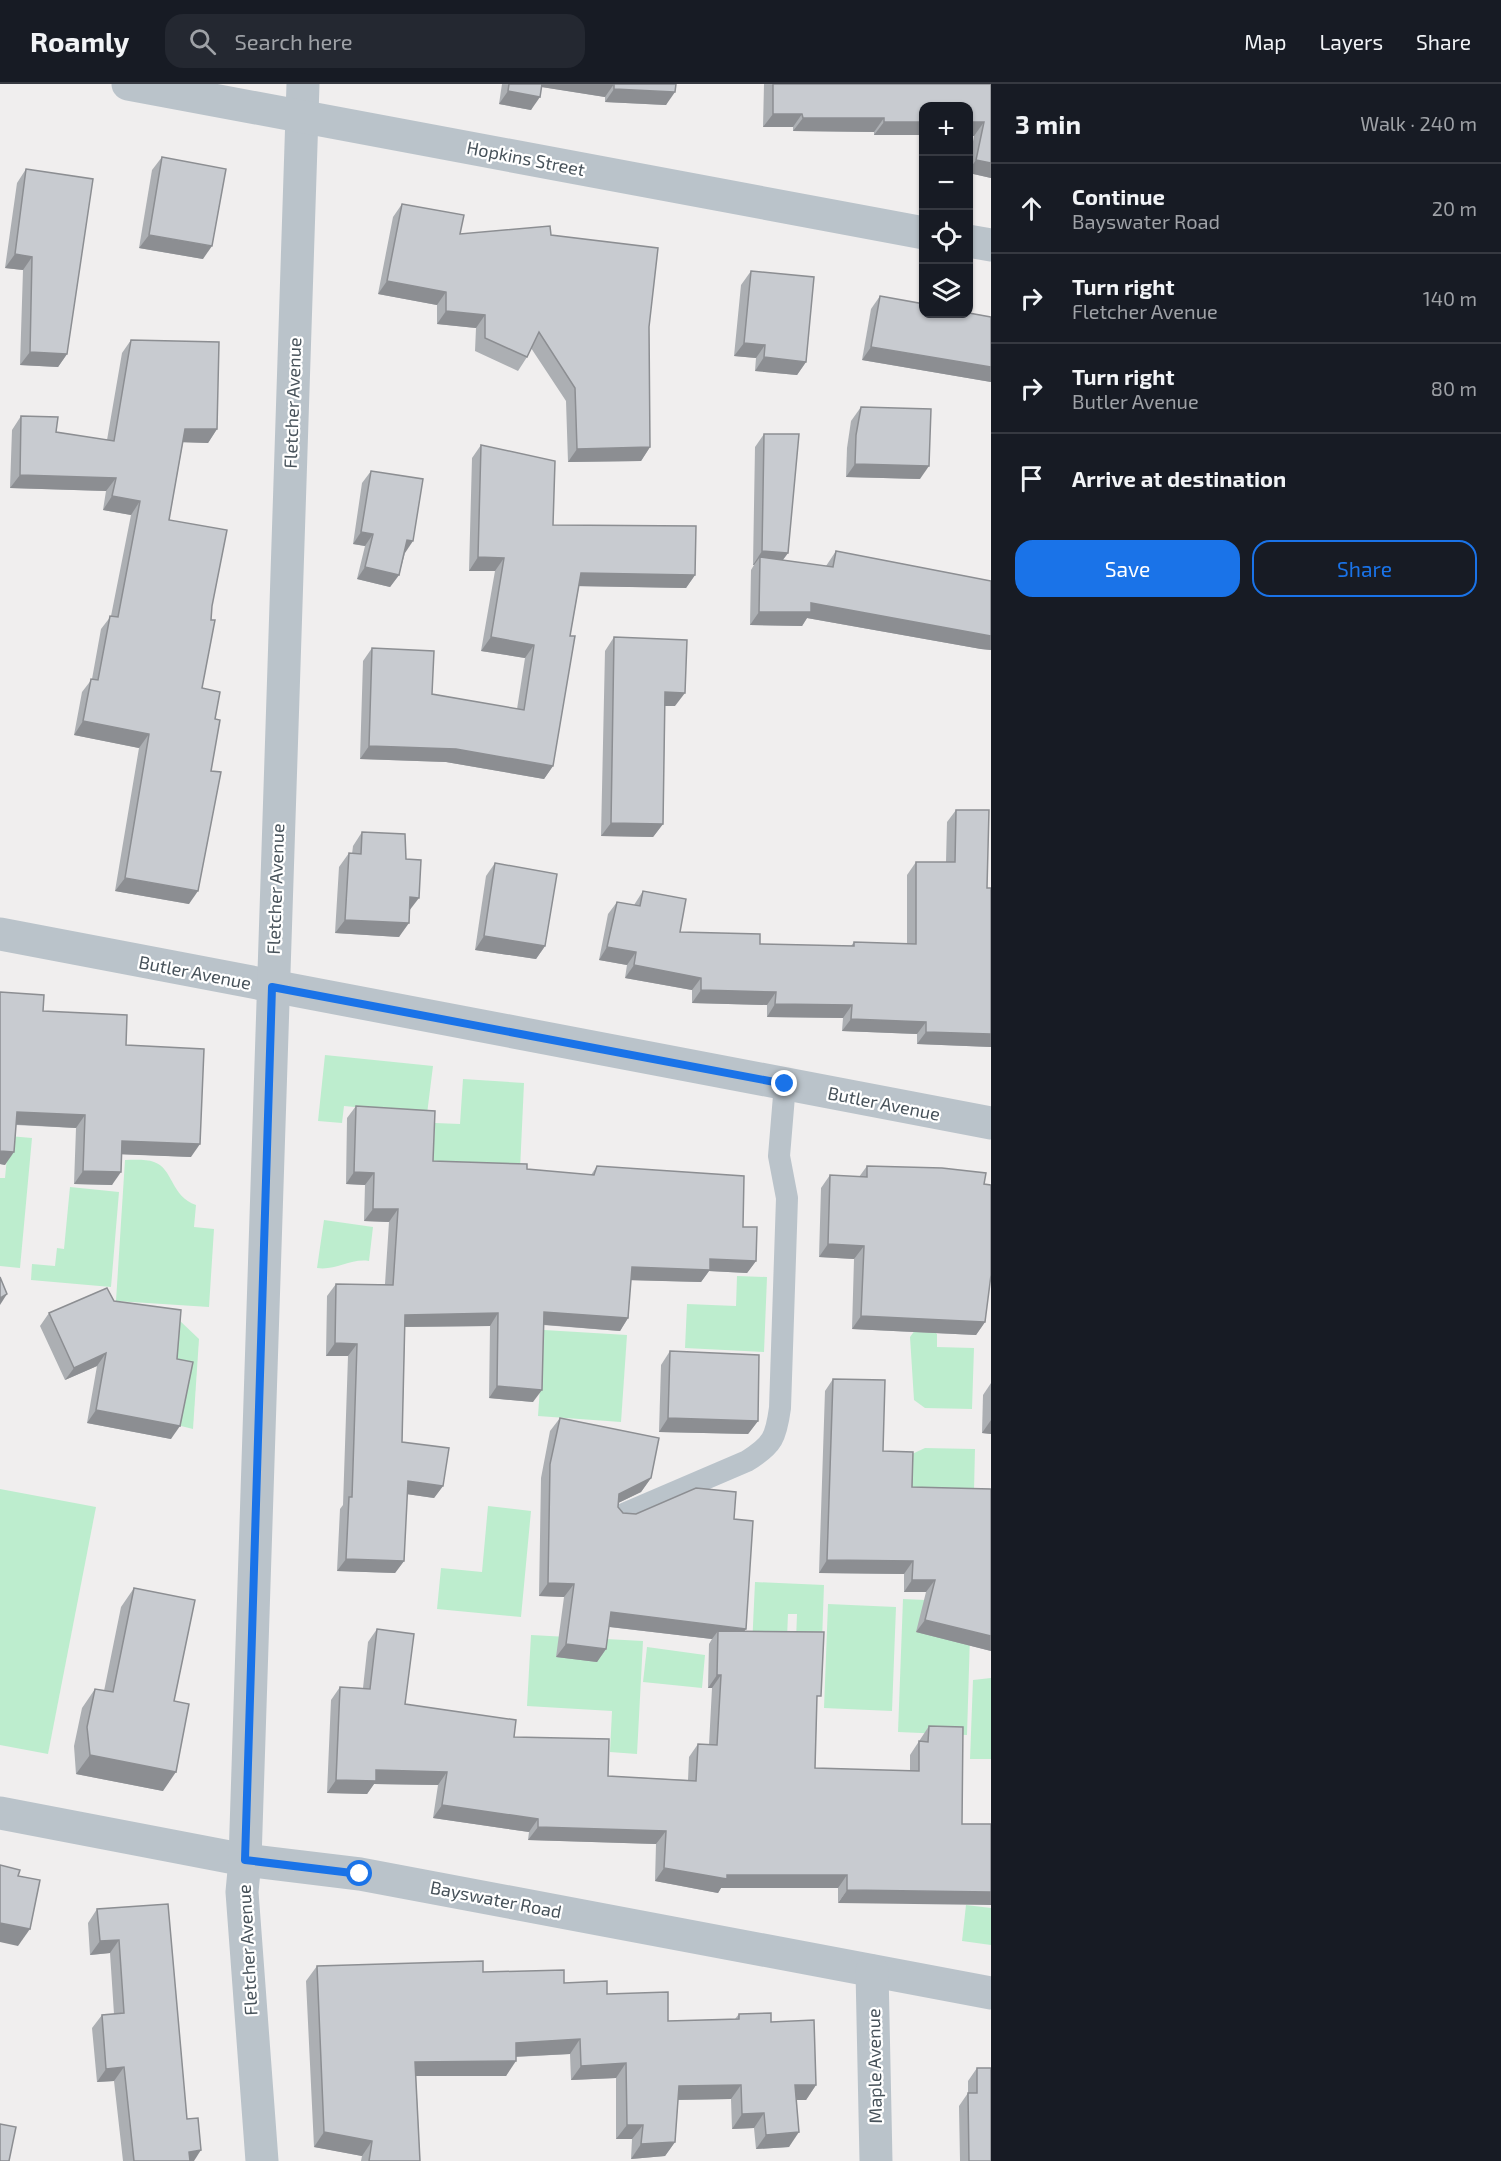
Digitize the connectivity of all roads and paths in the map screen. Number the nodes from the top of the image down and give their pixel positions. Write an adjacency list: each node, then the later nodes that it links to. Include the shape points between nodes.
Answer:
1 (128, 84): 3 (street, Hopkins Street)
2 (303, 84): 3 (street, Fletcher Avenue)
3 (302, 117): 4 (street, Hopkins Street); 8 (street, Fletcher Avenue)
4 (919, 232)
5 (973, 242): 6 (street)
6 (991, 245)
7 (0, 934): 8 (street, Butler Avenue)
8 (272, 987): 9 (street, Butler Avenue); 13 (street, Fletcher Avenue)
9 (785, 1084): 10 (street, Butler Avenue); 11 (lane, via 779,1156 787,1198 776,1436 764,1451 747,1461)
10 (991, 1124)
11 (621, 1515)
12 (0, 1813): 13 (street, Bayswater Road)
13 (245, 1860): 14 (street, Bayswater Road, via 360,1874); 16 (street, Fletcher Avenue, via 242,1892)
14 (872, 1971): 15 (street, Bayswater Road); 17 (street, Maple Avenue)
15 (991, 1993)
16 (262, 2161)
17 (876, 2161)

